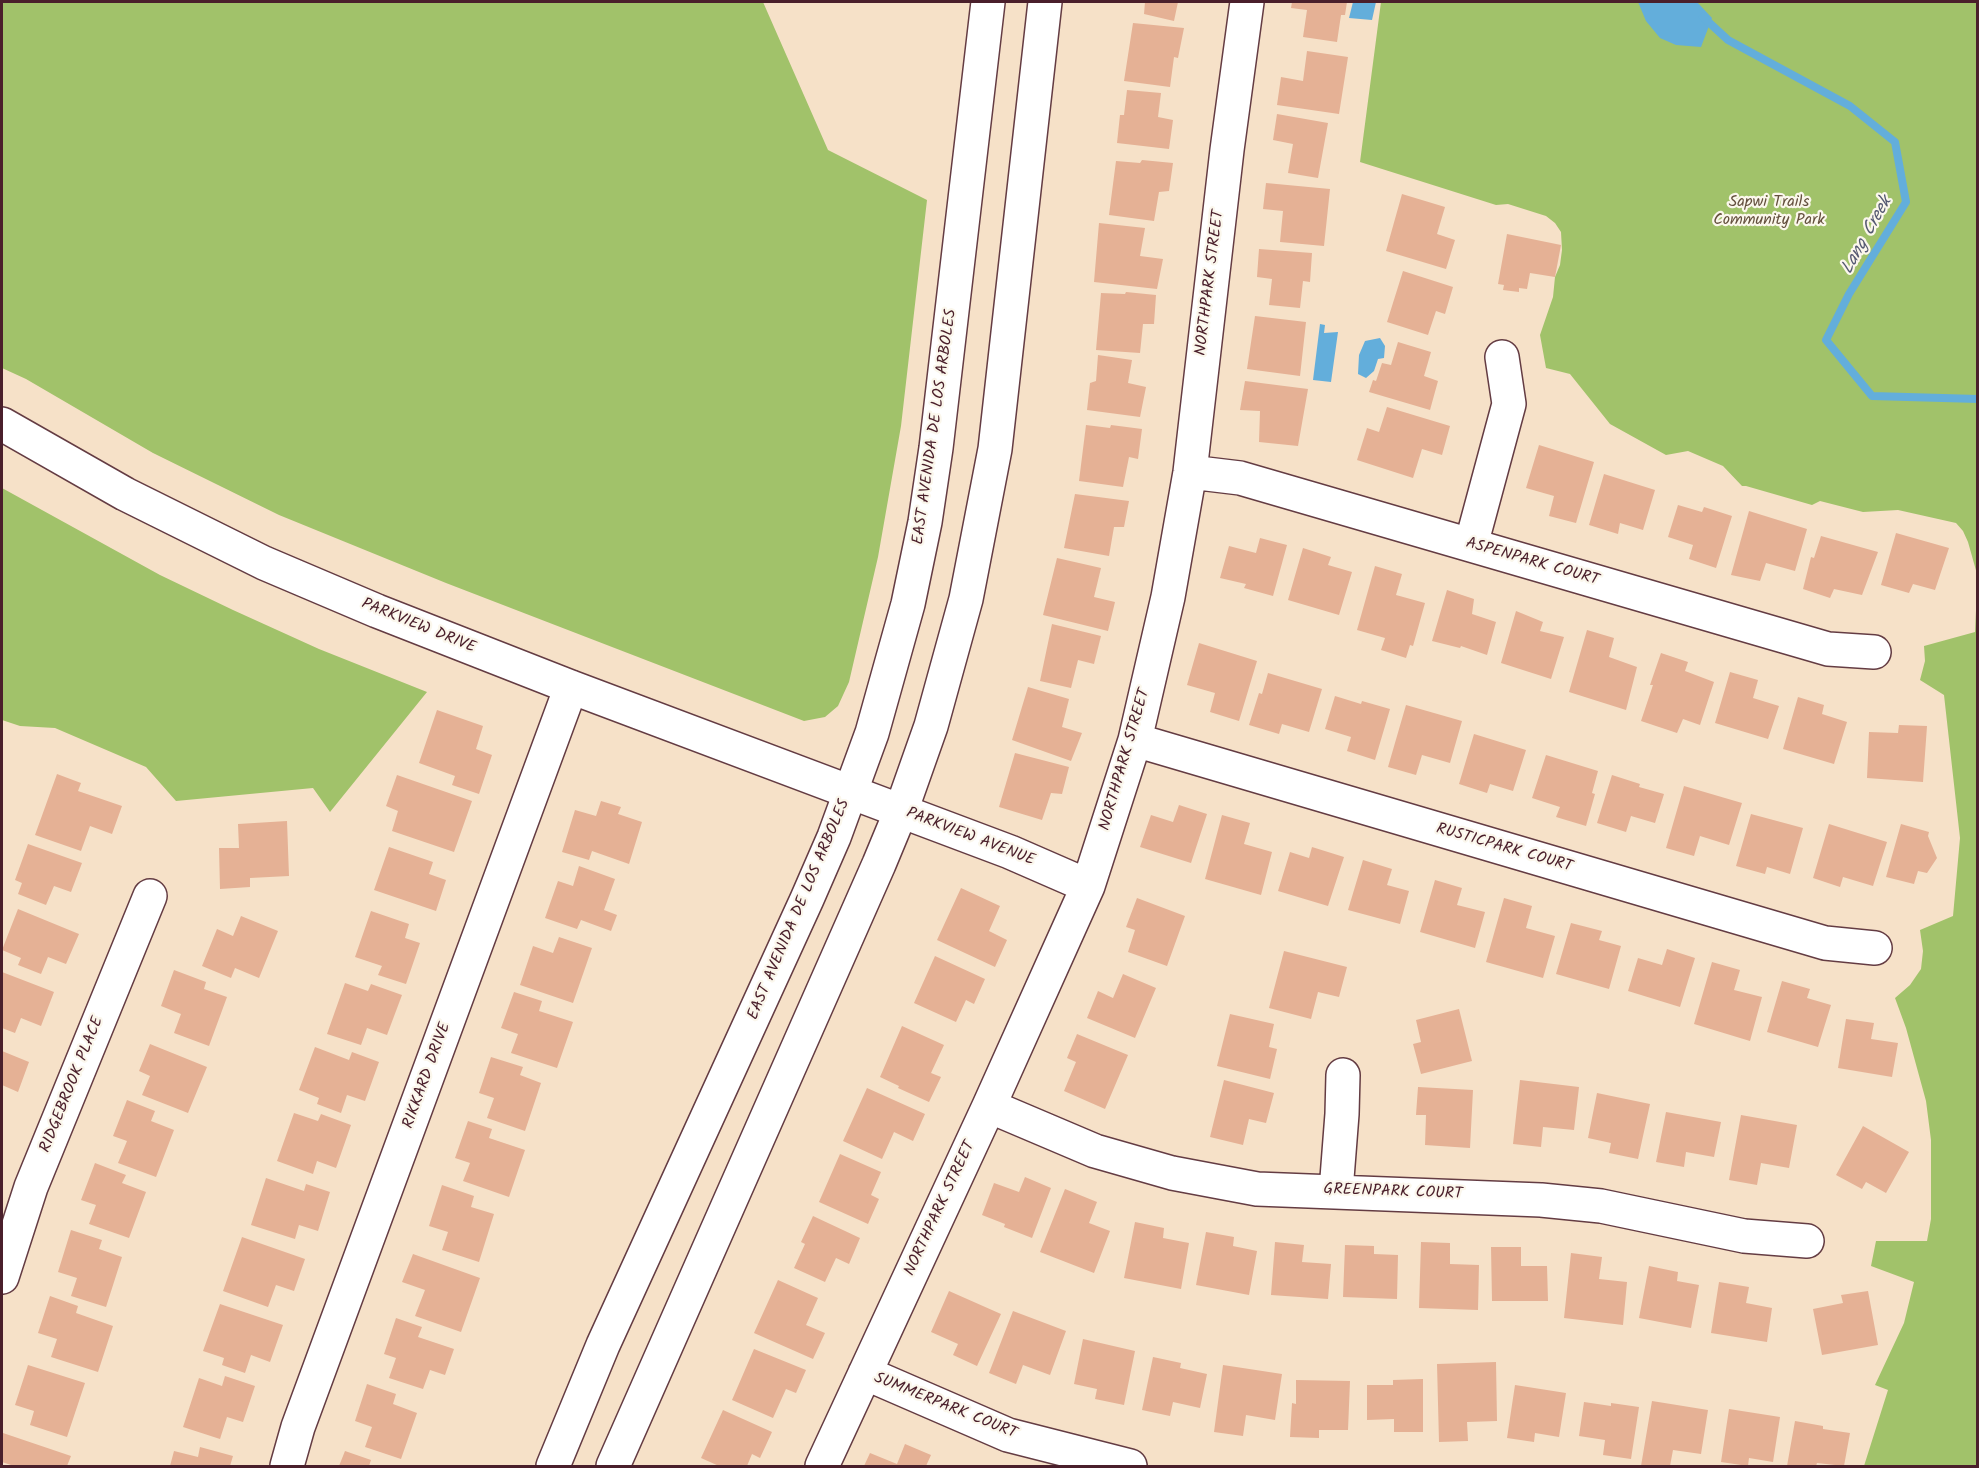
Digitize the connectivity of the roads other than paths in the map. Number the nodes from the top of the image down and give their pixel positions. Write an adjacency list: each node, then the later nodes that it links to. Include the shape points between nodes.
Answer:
1 (988, 2): 11 (street, EAST AVENIDA DE LOS ARBOLES, via 925,522 908,604 872,733)
2 (1045, 2): 12 (street, via 995,450 966,599 931,726)
3 (1247, 2): 6 (street, NORTHPARK STREET)
4 (1502, 357): 7 (street, via 1509,404)
5 (2, 424): 9 (street, PARKVIEW DRIVE, via 125,494 264,563)
6 (1190, 472): 7 (street, ASPENPARK COURT, via 1240,478); 10 (street, NORTHPARK STREET, via 1168,597)
7 (1470, 545): 8 (street, ASPENPARK COURT, via 1828,649)
8 (1874, 652)
9 (571, 687): 11 (street, PARKVIEW DRIVE); 22 (street, RIKKARD DRIVE, via 298,1427)
10 (1135, 740): 13 (street, NORTHPARK STREET); 15 (street, RUSTICPARK COURT, via 1825,944)
11 (850, 793): 12 (street, PARKVIEW AVENUE); 23 (street, EAST AVENIDA DE LOS ARBOLES, via 807,899 603,1345)
12 (901, 811): 13 (street, PARKVIEW AVENUE); 24 (street)
13 (1088, 886): 17 (street, NORTHPARK STREET)
14 (150, 896): 20 (street, RIDGEBROOK PLACE, via 31,1187)
15 (1875, 948)
16 (1343, 1075): 18 (street)
17 (989, 1106): 18 (street, GREENPARK COURT, via 1095,1150 1172,1173 1257,1189); 21 (street, NORTHPARK STREET)
18 (1336, 1191): 19 (street, GREENPARK COURT, via 1601,1206 1744,1236)
19 (1807, 1241)
20 (2, 1277)
21 (865, 1373): 25 (street, NORTHPARK STREET); 26 (street, SUMMERPARK COURT, via 1008,1435)
22 (287, 1467)
23 (553, 1467)
24 (613, 1467)
25 (822, 1467)
26 (1130, 1467)

